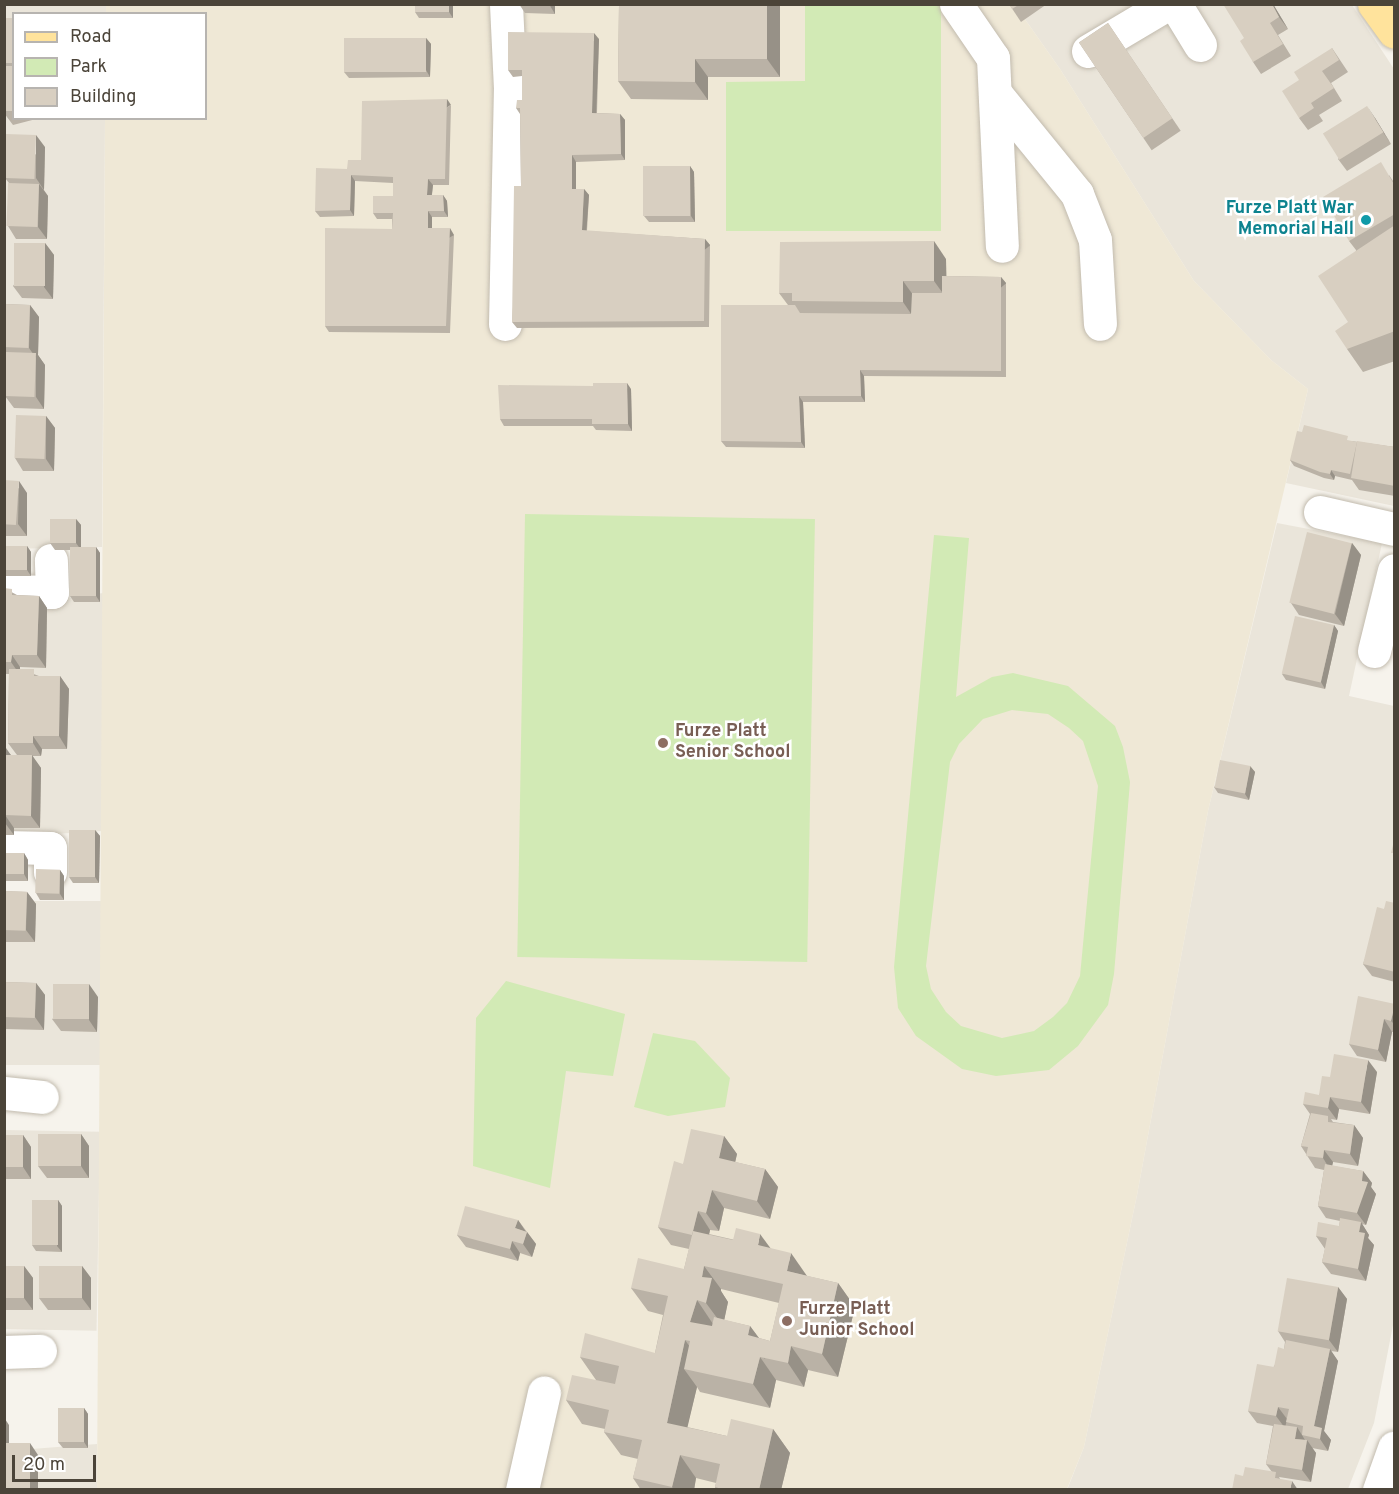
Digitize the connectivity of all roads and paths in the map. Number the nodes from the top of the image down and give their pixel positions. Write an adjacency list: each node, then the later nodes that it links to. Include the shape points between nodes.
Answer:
1 (506, 4): 11 (street, via 510,89)
2 (956, 4): 9 (street, via 993,58)
3 (1167, 4): 8 (street)
4 (1175, 4): 7 (street)
5 (1374, 4): 6 (main road)
6 (1395, 32)
7 (1200, 45)
8 (1088, 51)
9 (995, 93): 10 (street); 12 (street, via 1077,194 1095,240)
10 (1002, 246)
11 (505, 324)
12 (1100, 324)
13 (1320, 512): 14 (street)
14 (1395, 529)
15 (51, 560): 17 (street, via 52,592)
16 (1395, 570): 18 (street)
17 (4, 591)
18 (1374, 651)
19 (4, 847): 20 (street, via 50,848)
20 (50, 872)
21 (4, 1093): 22 (street)
22 (42, 1097)
23 (40, 1351): 24 (street)
24 (4, 1352)
25 (544, 1392): 27 (street)
26 (1395, 1448): 28 (street)
27 (522, 1490)
28 (1379, 1490)

